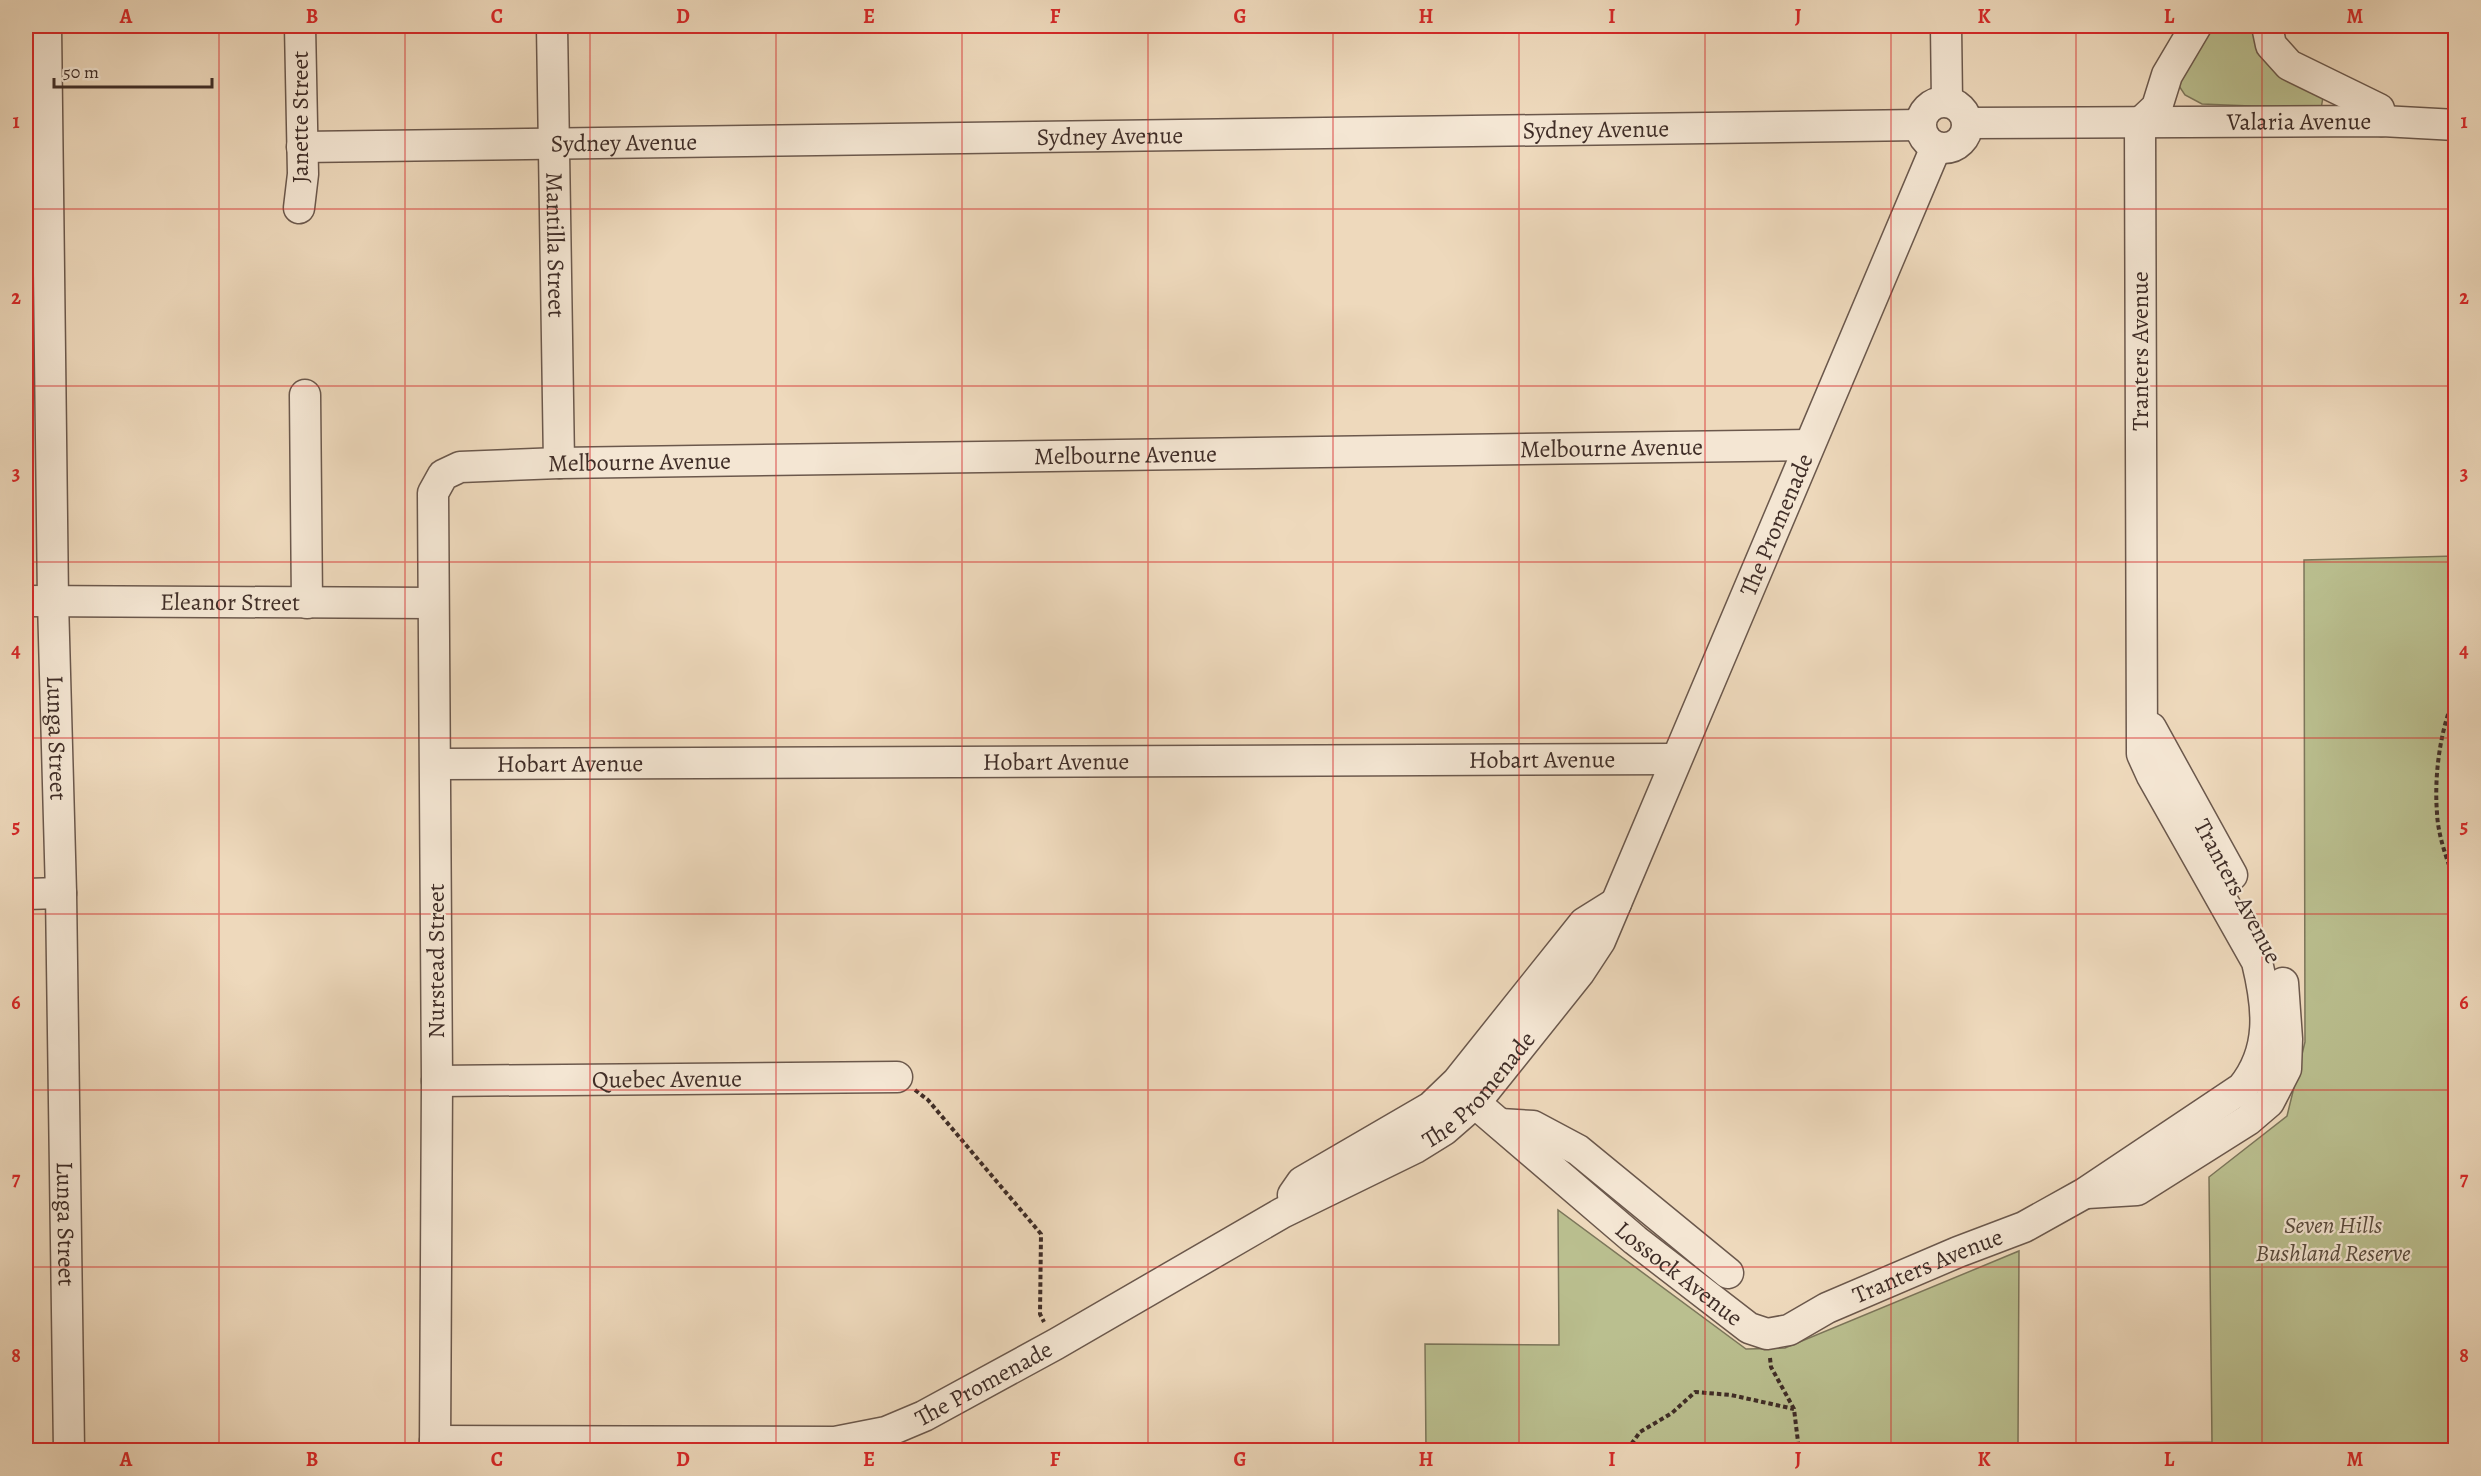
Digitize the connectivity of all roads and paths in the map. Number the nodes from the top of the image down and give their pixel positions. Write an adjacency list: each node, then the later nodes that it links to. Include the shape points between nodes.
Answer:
1 (300, 26): 13 (street, Janette Street)
2 (552, 26): 12 (street, Mantilla Street)
3 (1946, 26): 7 (street)
4 (2196, 26): 9 (street, via 2167,75 2157,107)
5 (2267, 26): 8 (street, via 2271,45 2289,65 2379,110)
6 (39, 40): 19 (street, Lunga Street)
7 (1957, 112): 9 (street); 11 (street, via 1934,103 1928,107 1921,118); 11 (street, via 1963,137 1958,143 1951,147)
8 (2382, 121): 9 (street, Valaria Avenue); 10 (street, Valaria Avenue)
9 (2140, 123): 35 (street, Tranters Avenue, via 2142,754 2257,962 2265,995 2264,1043 2255,1072 2242,1088 2085,1193 2024,1227 1838,1303 1789,1330)
10 (2456, 125)
11 (1928, 136): 12 (street, Sydney Avenue); 16 (street, The Promenade)
12 (553, 144): 13 (street, Sydney Avenue); 17 (street, Mantilla Street)
13 (302, 147): 14 (street, Janette Street)
14 (299, 208)
15 (305, 395): 20 (street)
16 (1809, 445): 17 (street, Melbourne Avenue); 23 (street, The Promenade)
17 (559, 463): 18 (street, Melbourne Avenue, via 460,467)
18 (443, 475): 21 (street, Nurstead Street, via 433,493)
19 (39, 601): 20 (street, Eleanor Street); 26 (street, Lunga Street)
20 (307, 603): 21 (street, Eleanor Street)
21 (433, 603): 24 (street, Nurstead Street)
22 (2456, 693): 25 (path, via 2438,764 2437,814)
23 (1676, 759): 24 (street, Hobart Avenue); 28 (street, The Promenade)
24 (436, 764): 30 (street, Nurstead Street)
25 (2456, 885)
26 (61, 893): 27 (street); 39 (street, Lunga Street)
27 (26, 894)
28 (1616, 903): 31 (street, The Promenade, via 1600,941 1579,973); 33 (street, The Promenade, via 1584,923 1457,1082 1431,1107 1302,1182)
29 (897, 1077): 30 (street, Quebec Avenue); 36 (path, via 928,1101 1041,1234 1040,1314)
30 (437, 1081): 38 (street, Nurstead Street)
31 (1475, 1103): 32 (street, Lossock Avenue); 33 (street, The Promenade, via 1415,1148)
32 (1500, 1124): 34 (street, Lossock Avenue, via 1533,1126 1578,1150); 35 (street, Lossock Avenue, via 1635,1240 1749,1328)
33 (1282, 1213): 36 (street, The Promenade)
34 (1728, 1273)
35 (1767, 1334): 37 (path, Lossock Avenue, via 1771,1367)
36 (1056, 1344): 38 (street, The Promenade, via 924,1416 886,1432 835,1442)
37 (1794, 1409): 40 (path, via 1731,1395 1695,1392 1672,1413 1640,1432); 41 (path, Lossock Avenue)
38 (435, 1446)
39 (69, 1450)
40 (1627, 1450)
41 (1799, 1450)

